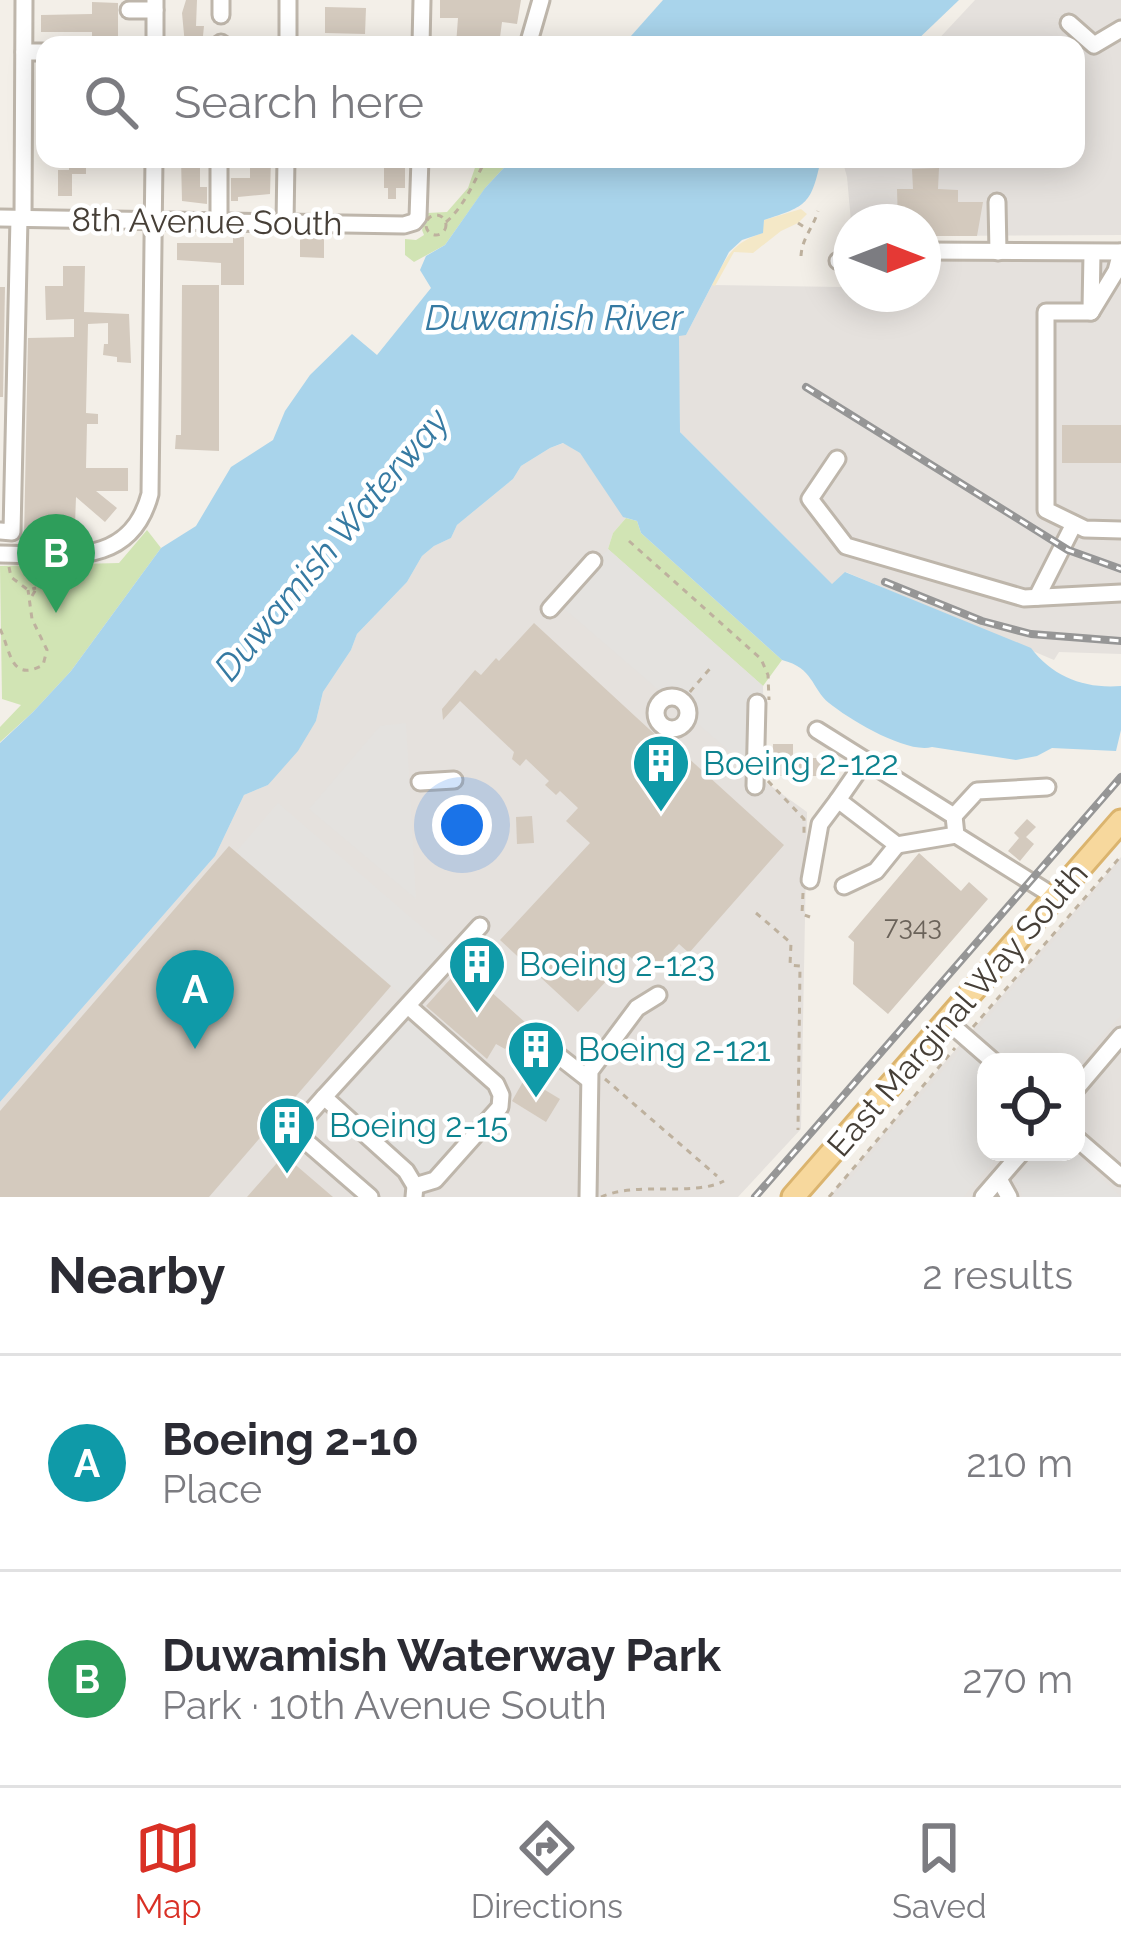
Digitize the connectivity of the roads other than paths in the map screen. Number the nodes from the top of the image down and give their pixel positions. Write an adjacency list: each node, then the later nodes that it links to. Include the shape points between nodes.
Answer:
1 (24, 0): 15 (street)
2 (288, 0): 10 (street)
3 (422, 0): 11 (street)
4 (541, 0): 12 (street)
5 (155, 5): 6 (street); 9 (street)
6 (129, 10)
7 (1069, 22): 13 (street)
8 (1121, 29): 14 (street, via 1094,45)
9 (155, 36)
10 (288, 36)
11 (421, 36)
12 (531, 36)
13 (1084, 36)
14 (1085, 37)
15 (24, 52): 16 (street); 23 (street)
16 (36, 52)
17 (154, 168): 24 (street)
18 (220, 168): 25 (street)
19 (286, 168): 26 (street)
20 (420, 168): 26 (street, 8th Avenue South, via 414,222)
21 (998, 202): 28 (street)
22 (0, 218): 23 (street, 8th Avenue South)
23 (21, 219): 24 (street, 8th Avenue South); 35 (street, via 12,532)
24 (154, 220): 25 (street, 8th Avenue South); 36 (street, via 151,494 137,524 111,549)
25 (219, 221): 26 (street, 8th Avenue South)
26 (285, 223)
27 (941, 251): 28 (street)
28 (998, 252): 30 (street)
29 (1121, 252): 30 (street); 31 (street)
30 (1092, 253): 31 (street)
31 (1091, 312): 33 (street, via 1046,312 1046,510)
32 (837, 459): 39 (street, via 810,499 846,546)
33 (1074, 524): 34 (street); 39 (street)
34 (1121, 530)
35 (0, 532)
36 (4, 560)
37 (593, 561): 40 (street)
38 (1121, 592): 39 (street)
39 (1037, 598)
40 (550, 609)
41 (757, 703): 46 (street)
42 (817, 730): 43 (street)
43 (865, 760): 48 (street); 49 (street)
44 (454, 780): 45 (street)
45 (419, 782)
46 (755, 786)
47 (1046, 787): 49 (street, via 977,791)
48 (838, 800): 52 (street); 53 (street, via 820,824)
49 (954, 816): 51 (street)
50 (1121, 821): 55 (main road, East Marginal Way South)
51 (956, 835): 52 (street); 55 (street)
52 (897, 845): 54 (street, via 876,871)
53 (810, 880)
54 (844, 886)
55 (1055, 897): 59 (main road, East Marginal Way South)
56 (480, 926): 58 (street)
57 (658, 995): 63 (street, via 637,1008 591,1067)
58 (408, 1006): 65 (street); 70 (street, via 501,1095 500,1107 435,1180)
59 (947, 1021): 62 (street); 73 (main road, East Marginal Way South)
60 (1121, 1036): 64 (street)
61 (551, 1050): 63 (street)
62 (984, 1053)
63 (595, 1077): 72 (street)
64 (1085, 1078)
65 (324, 1097): 70 (street, via 406,1171); 71 (street, via 295,1131)
66 (1085, 1146): 68 (street)
67 (1014, 1161): 69 (street)
68 (1121, 1178)
69 (998, 1179): 74 (street); 75 (street)
70 (415, 1191)
71 (370, 1197)
72 (588, 1197)
73 (793, 1197)
74 (982, 1197)
75 (1009, 1197)

